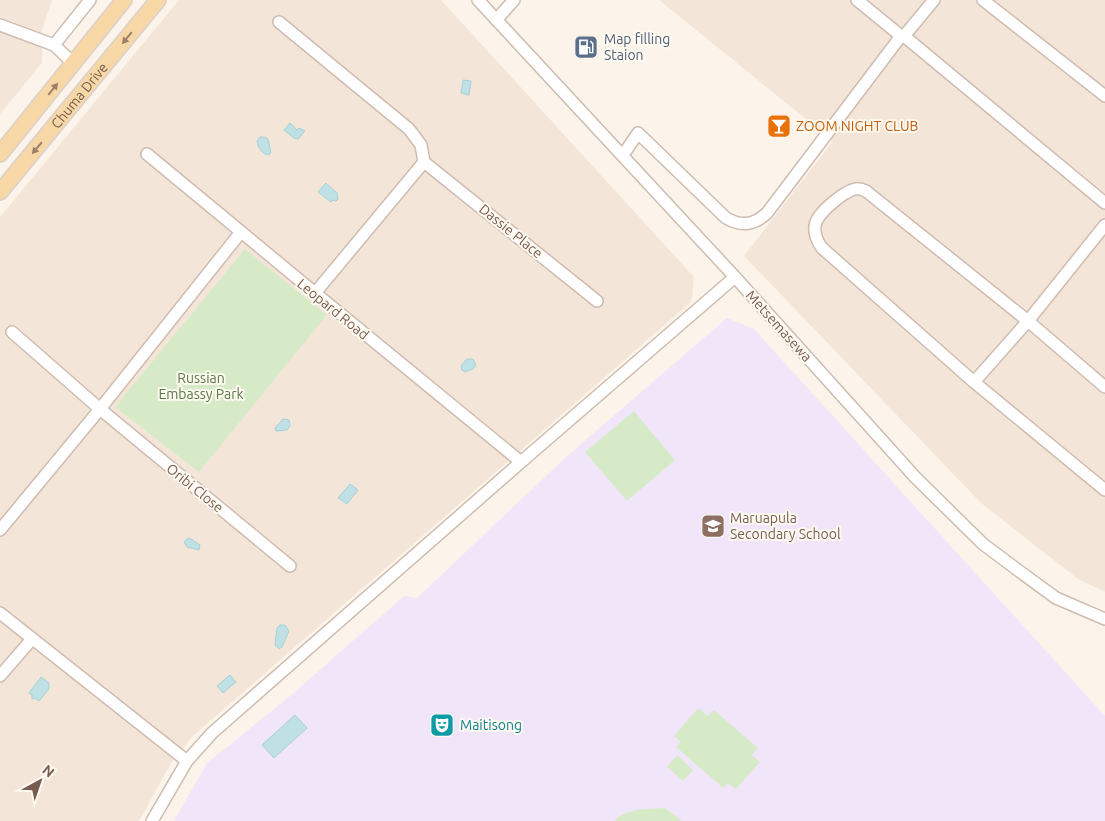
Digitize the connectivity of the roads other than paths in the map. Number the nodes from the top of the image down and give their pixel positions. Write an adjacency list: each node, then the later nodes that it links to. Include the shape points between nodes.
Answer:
1 (90, 0): 13 (street)
2 (124, 0): 14 (main road, Chuma Drive)
3 (158, 0): 20 (main road, Chuma Drive, one-way to 20)
4 (478, 0): 9 (street, Metsemasewa)
5 (514, 0): 9 (street)
6 (857, 0): 12 (street)
7 (934, 0): 12 (street)
8 (983, 0): 15 (street)
9 (496, 20): 18 (street, Metsemasewa)
10 (279, 22): 19 (street, via 409,129 421,145)
11 (0, 25): 13 (street)
12 (903, 36): 18 (street, via 756,222 740,224 726,218 638,133); 21 (street)
13 (54, 45): 14 (street)
14 (74, 64): 16 (main road, Chuma Drive, one-way to 14)
15 (1105, 96)
16 (0, 154)
17 (147, 154): 23 (street, Leopard Road)
18 (623, 155): 24 (street, Metsemasewa)
19 (424, 162): 25 (street); 26 (street, Dassie Place)
20 (0, 192)
21 (1105, 203)
22 (1105, 225): 27 (street)
23 (241, 232): 25 (street, Leopard Road); 31 (street)
24 (735, 277): 32 (street); 37 (street, Metsemasewa, via 915,477 983,544 1056,598)
25 (314, 294): 32 (street, Leopard Road)
26 (597, 301)
27 (1028, 321): 29 (street); 29 (street, via 866,190 854,189 823,211 814,225 816,240 822,248); 30 (street)
28 (12, 332): 31 (street, Oribi Close)
29 (974, 382): 33 (street)
30 (1105, 387)
31 (100, 410): 34 (street); 35 (street, Oribi Close)
32 (521, 462): 40 (street, via 212,733)
33 (1105, 490)
34 (0, 530)
35 (290, 566)
36 (0, 613): 38 (street)
37 (1105, 620)
38 (32, 640): 39 (street); 40 (street)
39 (0, 676)
40 (187, 761): 41 (street)
41 (152, 821)

